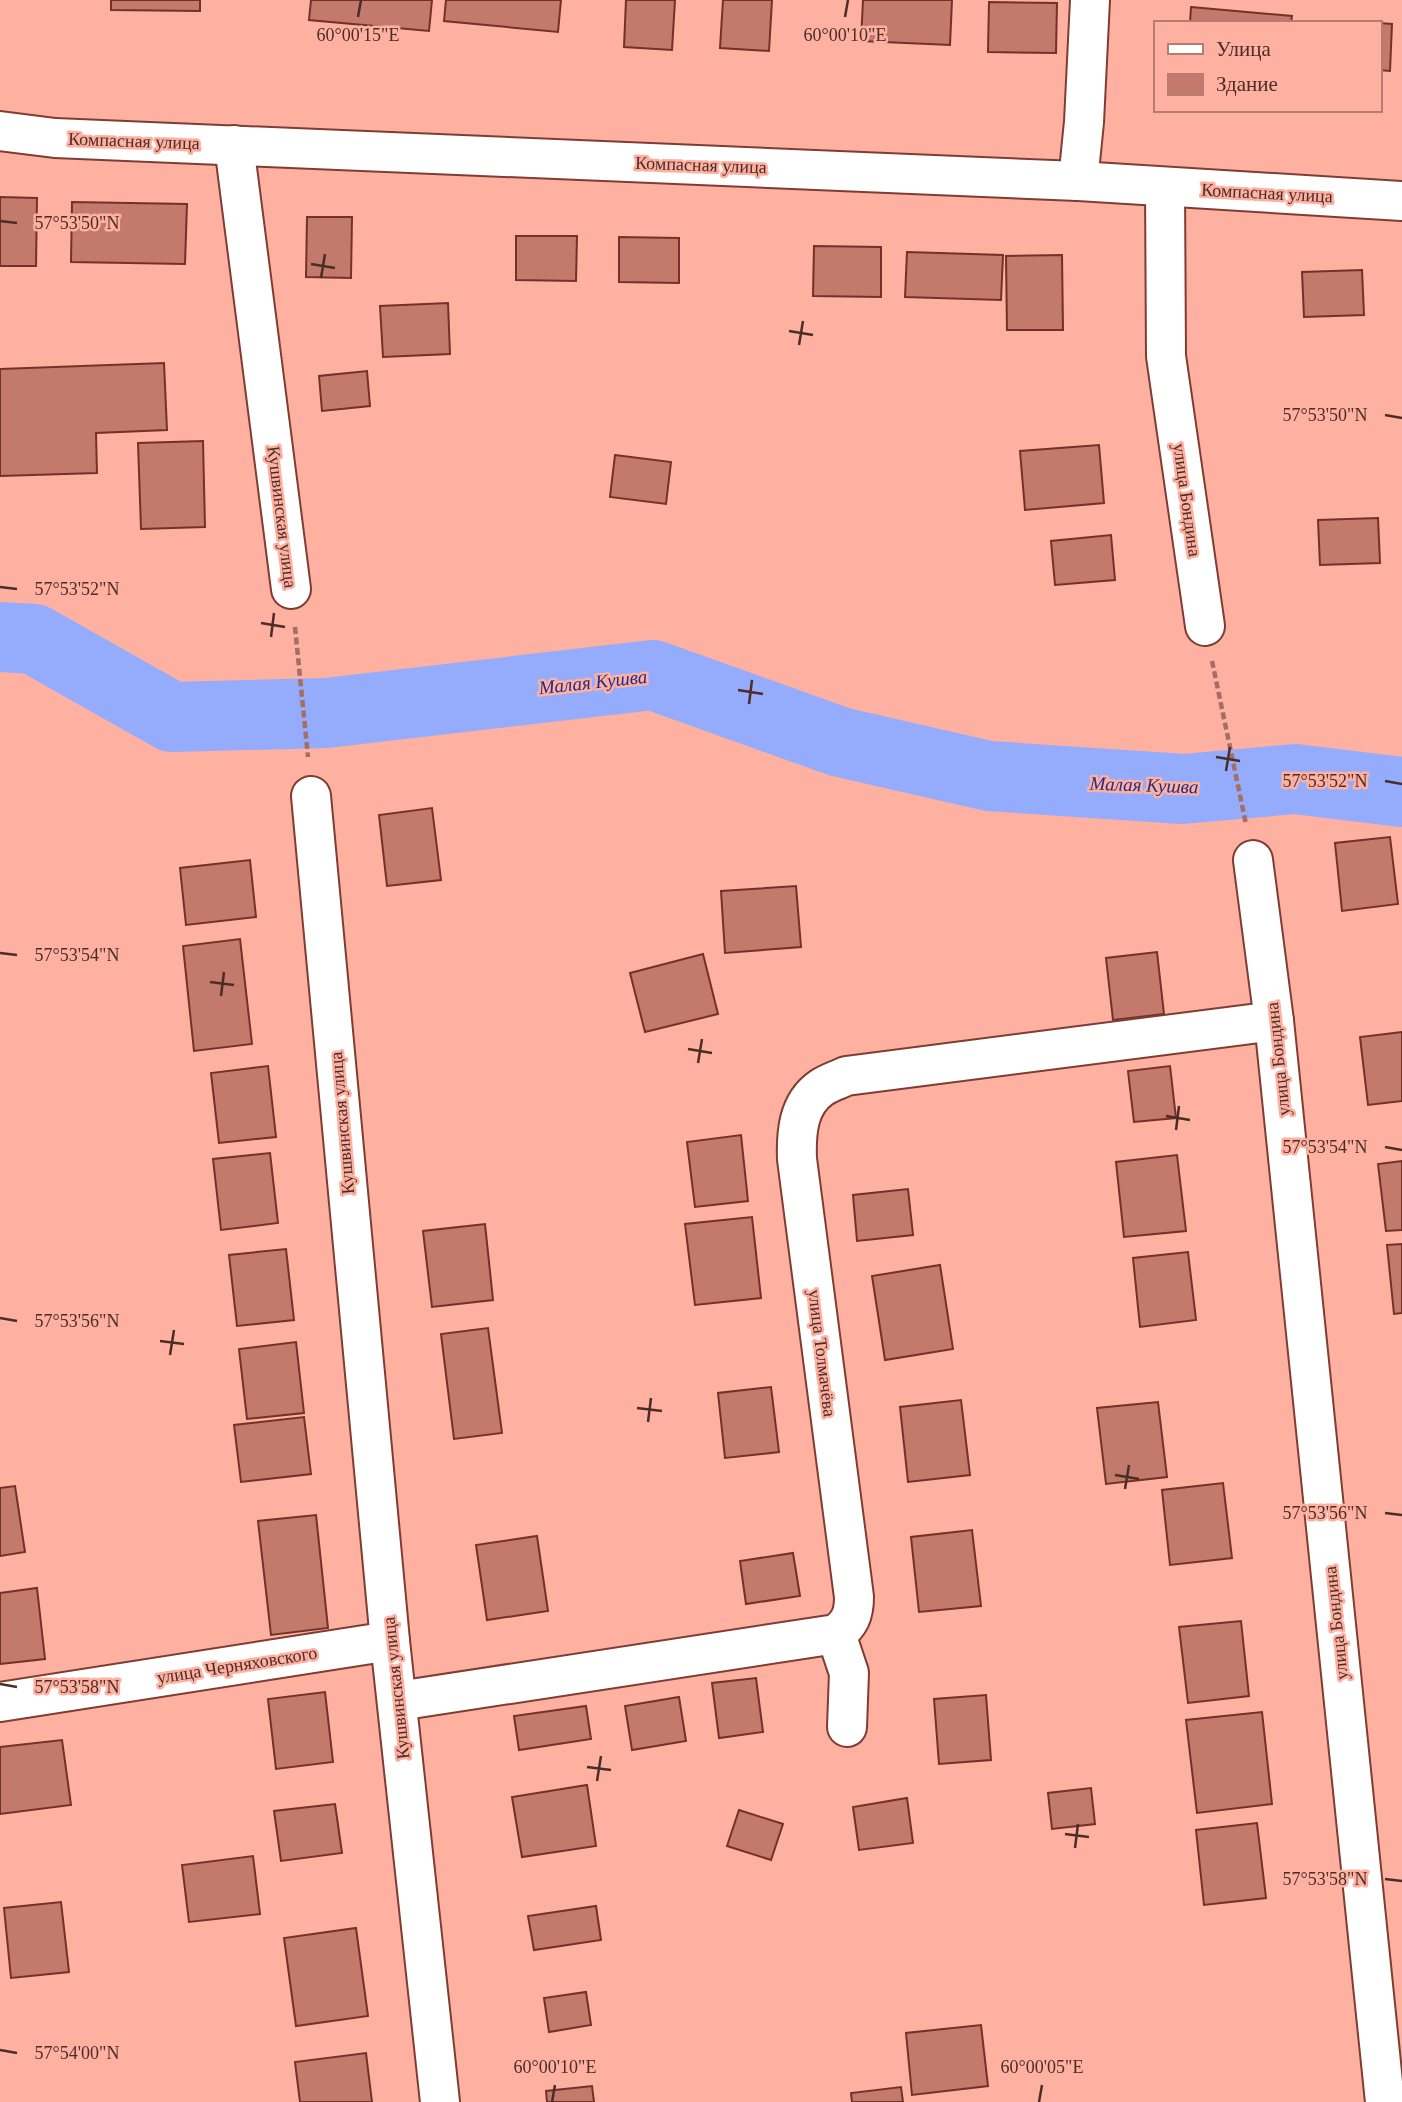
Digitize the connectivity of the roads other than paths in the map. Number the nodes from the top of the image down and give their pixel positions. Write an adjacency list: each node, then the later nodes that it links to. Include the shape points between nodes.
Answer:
1 (1090, 0): 4 (street)
2 (0, 131): 3 (street, Компасная улица, via 55,138)
3 (234, 145): 4 (street, Компасная улица); 7 (street, Кушвинская улица)
4 (1078, 181): 5 (street, Компасная улица)
5 (1165, 187): 6 (street, Компасная улица); 8 (street, улица Бондина, via 1166,356)
6 (1402, 201)
7 (291, 589)
8 (1205, 626)
9 (311, 796): 13 (street, Кушвинская улица)
10 (1253, 860): 11 (street, улица Бондина)
11 (1274, 1021): 12 (street, улица Толмачёва, via 846,1076 820,1088 802,1112 796,1133 797,1158 854,1597 848,1625); 18 (street, улица Бондина)
12 (836, 1634): 14 (street); 16 (street, via 849,1673)
13 (390, 1641): 14 (street, Кушвинская улица); 15 (street, улица Черняховского)
14 (398, 1701): 17 (street, Кушвинская улица)
15 (0, 1702)
16 (847, 1727)
17 (440, 2102)
18 (1385, 2102)

